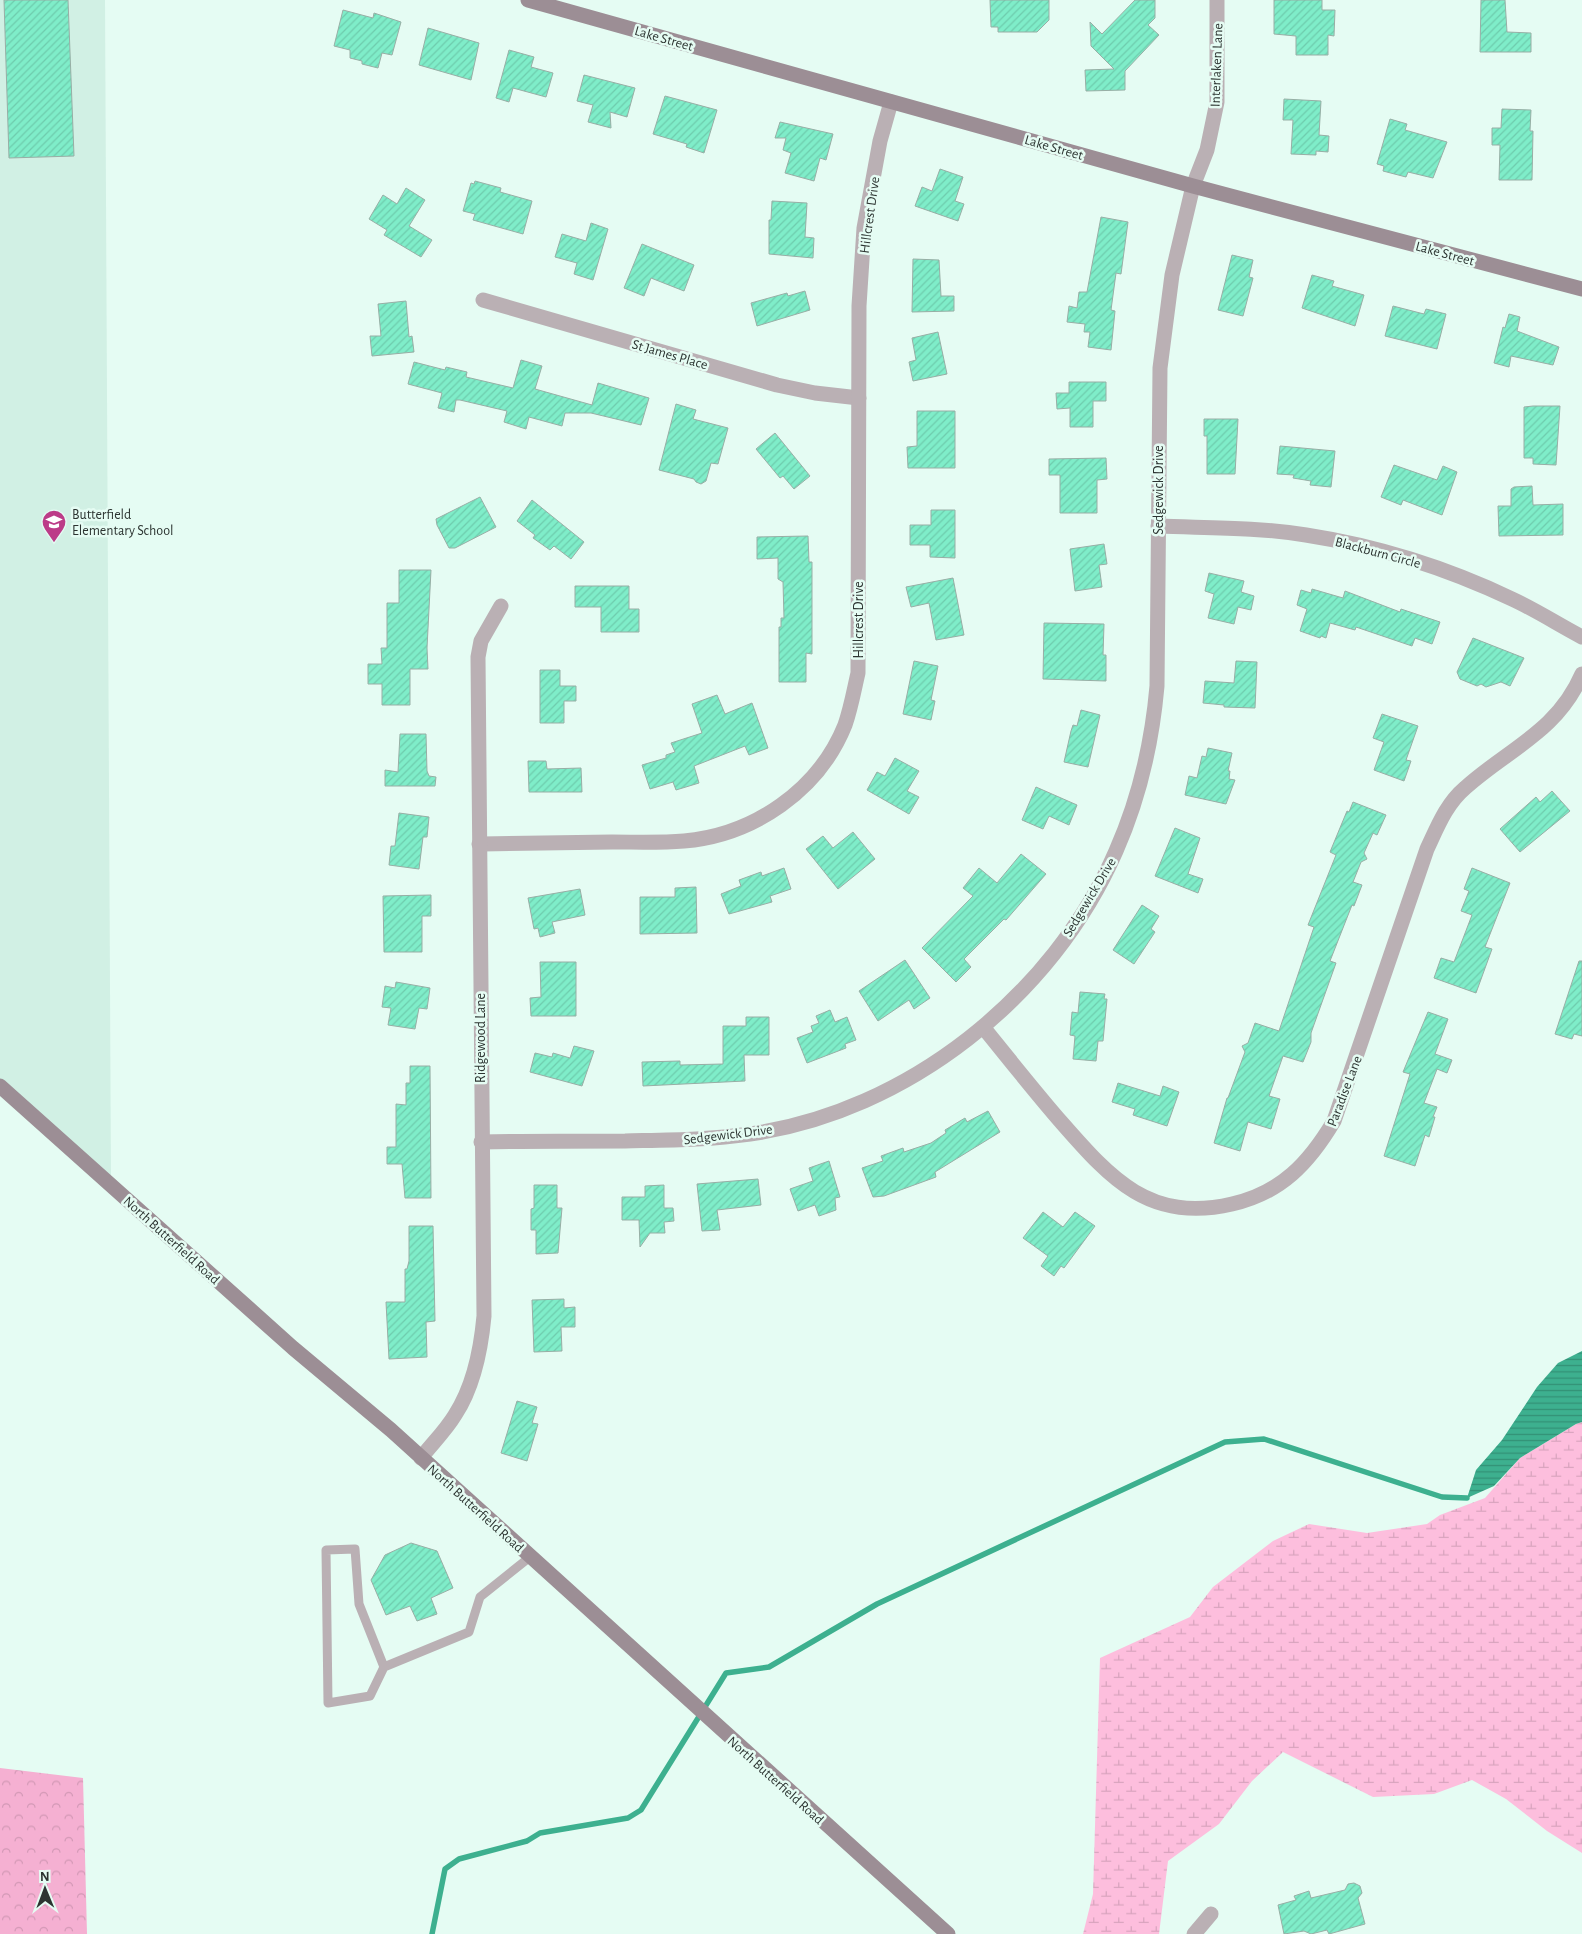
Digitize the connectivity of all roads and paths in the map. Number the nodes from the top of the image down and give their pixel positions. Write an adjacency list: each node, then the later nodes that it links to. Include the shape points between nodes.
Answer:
1 (528, 0): 3 (main road, Lake Street)
2 (1217, 0): 4 (street, Interlaken Lane, via 1217,102 1206,150)
3 (891, 102): 4 (main road, Lake Street); 7 (street, Hillcrest Drive, via 880,141 864,228 859,306)
4 (1193, 186): 5 (main road, Lake Street); 8 (street, Sedgewick Drive, via 1172,275 1160,368)
5 (1582, 289)
6 (483, 300): 7 (street, St James Place, via 777,385)
7 (859, 398): 12 (street, Hillcrest Drive, via 858,673 844,726 820,769 781,806 719,835 684,841)
8 (1158, 526): 10 (street, Blackburn Circle, via 1251,529 1357,544 1454,574 1513,599); 13 (street, Sedgewick Drive, via 1154,715 1145,767 1127,824 1102,881 1068,935 1013,999)
9 (501, 606): 12 (street, Ridgewood Lane, via 481,641 478,657)
10 (1582, 637)
11 (1582, 674): 13 (street, Paradise Lane, via 1563,707 1536,736 1464,788 1445,811 1427,850 1334,1121 1317,1150 1296,1173 1265,1193 1218,1207 1179,1207 1141,1196 1101,1168)
12 (479, 844): 15 (street, Ridgewood Lane)
13 (983, 1026): 15 (street, Sedgewick Drive, via 933,1065 873,1097 776,1129 689,1140)
14 (0, 1086): 16 (main road, North Butterfield Road)
15 (481, 1142): 16 (street, Ridgewood Lane, via 482,1339 475,1371 456,1415)
16 (421, 1458): 17 (main road, North Butterfield Road)
17 (530, 1556): 18 (lane, via 480,1597 469,1632); 20 (main road, North Butterfield Road)
18 (384, 1667): 18 (lane, via 370,1696 328,1703 326,1550 355,1549 360,1604)
19 (1211, 1914): 21 (street)
20 (948, 1934)
21 (1194, 1934)

